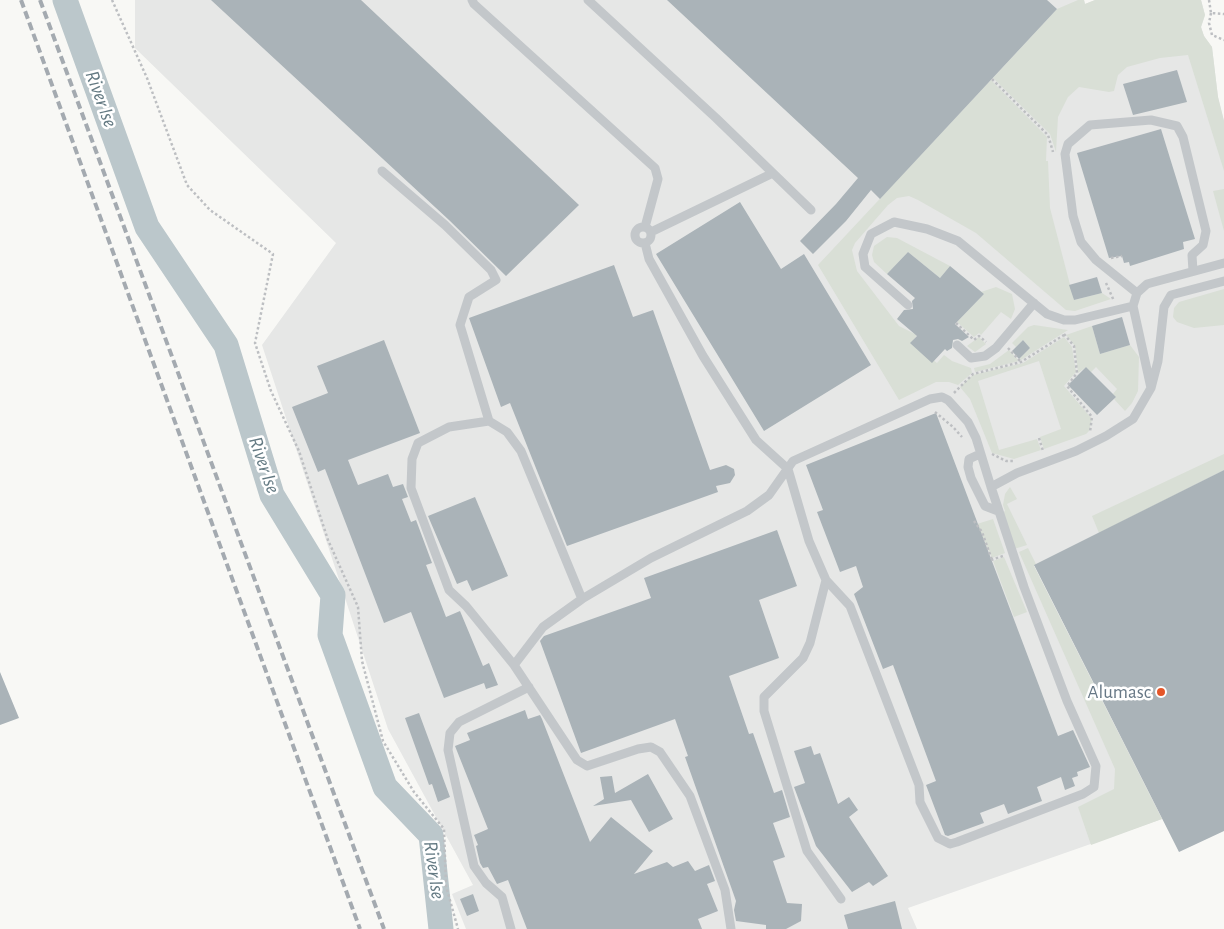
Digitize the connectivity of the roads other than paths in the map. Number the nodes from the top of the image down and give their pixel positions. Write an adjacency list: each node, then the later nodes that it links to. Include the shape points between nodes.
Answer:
1 (472, 0): 6 (lane, via 655,168 658,179)
2 (588, 0): 4 (lane)
3 (382, 171): 17 (lane, via 445,225 491,270 496,280 469,297 460,325)
4 (773, 173): 5 (lane); 6 (lane)
5 (811, 210)
6 (648, 230): 7 (lane, via 650,240); 7 (lane, via 637,229 635,234 637,241)
7 (645, 243): 19 (lane, via 649,259 703,356 756,440)
8 (1224, 262): 9 (lane)
9 (1193, 271): 11 (lane, via 1147,284); 11 (lane, via 1192,255 1203,245 1206,231 1183,137 1177,126 1151,120 1090,125 1068,144 1066,153 1073,216 1081,242 1096,260)
10 (1224, 281): 16 (lane, via 1171,294 1164,307 1158,362)
11 (1138, 293): 14 (lane)
12 (1034, 303): 13 (lane, via 958,240 894,222 871,234 863,254 865,267); 14 (lane, via 1047,314 1064,320); 15 (lane, via 1002,342 985,356 971,358)
13 (908, 305)
14 (1133, 306): 16 (lane)
15 (957, 345)
16 (1151, 388): 20 (lane, via 1133,419 1120,429)
17 (489, 421): 23 (lane, via 506,432 521,451); 24 (lane, via 449,427 418,443 412,459 411,488 450,590)
18 (980, 454): 19 (lane, via 968,422 942,397 930,399 810,452 793,461); 20 (lane); 21 (lane, via 969,458 971,478 985,506)
19 (788, 469): 22 (lane, via 809,541); 23 (lane, via 769,495 747,511 651,558)
20 (991, 487): 21 (lane)
21 (998, 511): 22 (lane, via 1057,675 1096,766 1094,787 1083,794 957,842 950,844 938,838 920,802 919,785 850,606)
22 (826, 580): 26 (lane, via 803,658 764,697 764,711 807,851)
23 (582, 598): 24 (lane, via 543,627)
24 (514, 665): 25 (lane)
25 (529, 687): 27 (lane, via 459,722 450,733 448,750 474,866 502,897); 28 (lane, via 577,760 587,766 638,749 651,747 660,752 690,796 725,890)
26 (841, 899)
27 (511, 929)
28 (731, 929)

